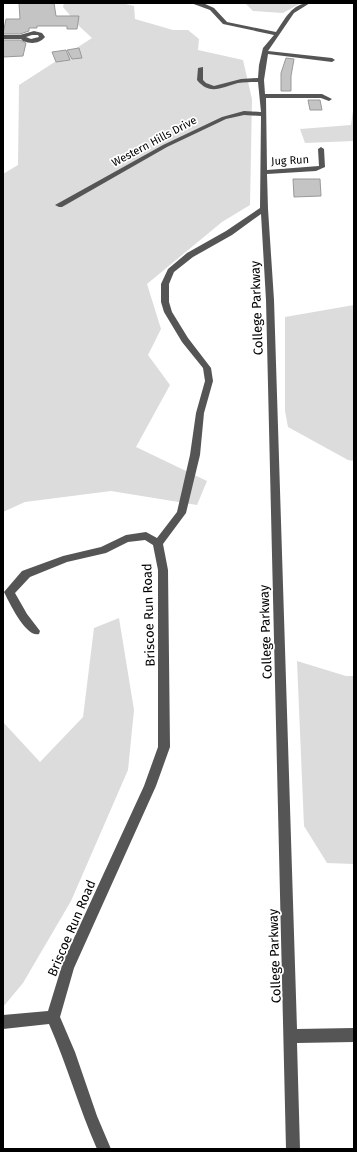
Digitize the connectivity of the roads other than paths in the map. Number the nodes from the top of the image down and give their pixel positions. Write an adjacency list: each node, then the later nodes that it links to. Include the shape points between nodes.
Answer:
1 (194, 3): 3 (street, via 212,9 224,23)
2 (307, 3): 3 (street, via 292,12)
3 (278, 34): 6 (street, via 266,48)
4 (3, 37): 5 (street)
5 (23, 37)
6 (266, 52): 7 (street); 9 (street, College Parkway)
7 (332, 60)
8 (201, 68): 9 (street, via 200,80 210,88 220,88 241,81)
9 (261, 80): 10 (street, College Parkway)
10 (263, 96): 11 (street, via 306,95); 12 (street, College Parkway)
11 (329, 99)
12 (264, 114): 14 (street, College Parkway); 15 (street, Western Hills Drive, via 244,113 224,118 165,146)
13 (321, 149): 14 (street, Jug Run, via 322,167 316,170)
14 (265, 172): 16 (street, College Parkway)
15 (59, 205)
16 (264, 209): 17 (street, via 190,255 172,271 165,284 168,312 206,368 209,381 200,413 196,455 181,513); 22 (street, College Parkway, via 270,300)
17 (158, 543): 18 (street, via 146,536 126,539 103,550 66,559 26,574 10,592 23,617); 19 (street, Briscoe Run Road, via 163,570 164,747 150,786 68,967 57,1000)
18 (35, 630)
19 (55, 1021): 20 (street); 23 (street)
20 (3, 1022)
21 (354, 1035): 22 (street)
22 (290, 1036): 24 (street, College Parkway)
23 (101, 1148)
24 (293, 1149)

